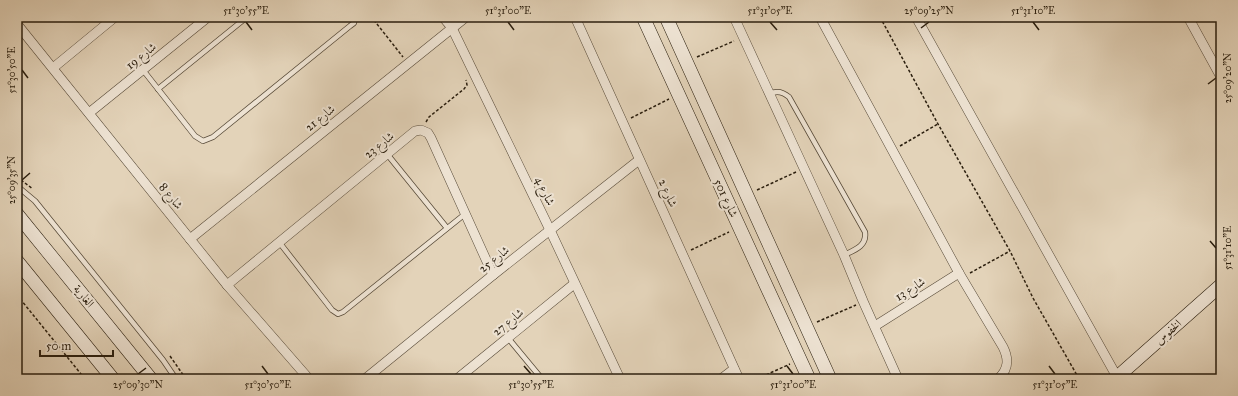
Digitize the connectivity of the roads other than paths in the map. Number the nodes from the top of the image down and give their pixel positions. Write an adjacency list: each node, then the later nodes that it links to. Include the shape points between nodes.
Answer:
1 (23, 17): 15 (street)
2 (115, 17): 17 (street)
3 (208, 17): 18 (street, شارع 19)
4 (247, 17): 20 (lane)
5 (355, 17): 20 (lane, via 354,23 208,140 203,141 195,136)
6 (443, 17): 16 (street, شارع 4)
7 (466, 17): 16 (street, شارع 21)
8 (575, 17): 24 (street, شارع 2)
9 (644, 17): 53 (street, شارع 501)
10 (666, 17): 54 (street, شارع 501)
11 (734, 17): 21 (street)
12 (820, 17): 35 (street)
13 (916, 17): 43 (street)
14 (1188, 17): 19 (street)
15 (17, 23): 17 (street, شارع 8)
16 (452, 28): 29 (street, شارع 4); 30 (street, شارع 21)
17 (53, 68): 22 (street, شارع 8)
18 (143, 70): 20 (lane); 22 (street, شارع 19)
19 (1221, 77)
20 (158, 89)
21 (770, 94): 32 (street); 32 (lane, via 778,92 789,97 865,232 863,244)
22 (89, 113): 30 (street, شارع 8)
23 (387, 154): 27 (street, شارع 23, via 415,131 424,130 431,138); 28 (lane); 31 (street, شارع 23)
24 (639, 160): 29 (street, شارع 25); 41 (street, شارع 2)
25 (17, 186): 46 (lane, via 35,201)
26 (17, 214): 45 (street, الغارية)
27 (465, 214): 28 (lane); 34 (street)
28 (448, 228): 31 (lane, via 338,314 332,310)
29 (550, 230): 34 (street, شارع 25); 36 (street, شارع 4)
30 (190, 238): 37 (street, شارع 8)
31 (279, 242): 37 (street, شارع 23)
32 (844, 256): 39 (street)
33 (17, 261): 44 (street)
34 (493, 275): 48 (street, شارع 25)
35 (960, 275): 39 (street, شارع 13); 56 (street, via 1006,352 1007,366)
36 (574, 284): 40 (street, شارع 27); 42 (street, شارع 4)
37 (227, 285): 47 (street, شارع 8)
38 (1221, 285): 43 (street, الخفوس)
39 (875, 326): 55 (street)
40 (508, 338): 49 (street, شارع 27); 50 (lane)
41 (734, 369): 51 (street); 52 (street, شارع 2)
42 (618, 378)
43 (1116, 378)
44 (113, 379)
45 (151, 379)
46 (176, 379)
47 (309, 379)
48 (365, 379)
49 (457, 379)
50 (542, 379)
51 (721, 379)
52 (739, 379)
53 (809, 379)
54 (830, 379)
55 (898, 379)
56 (999, 379)

